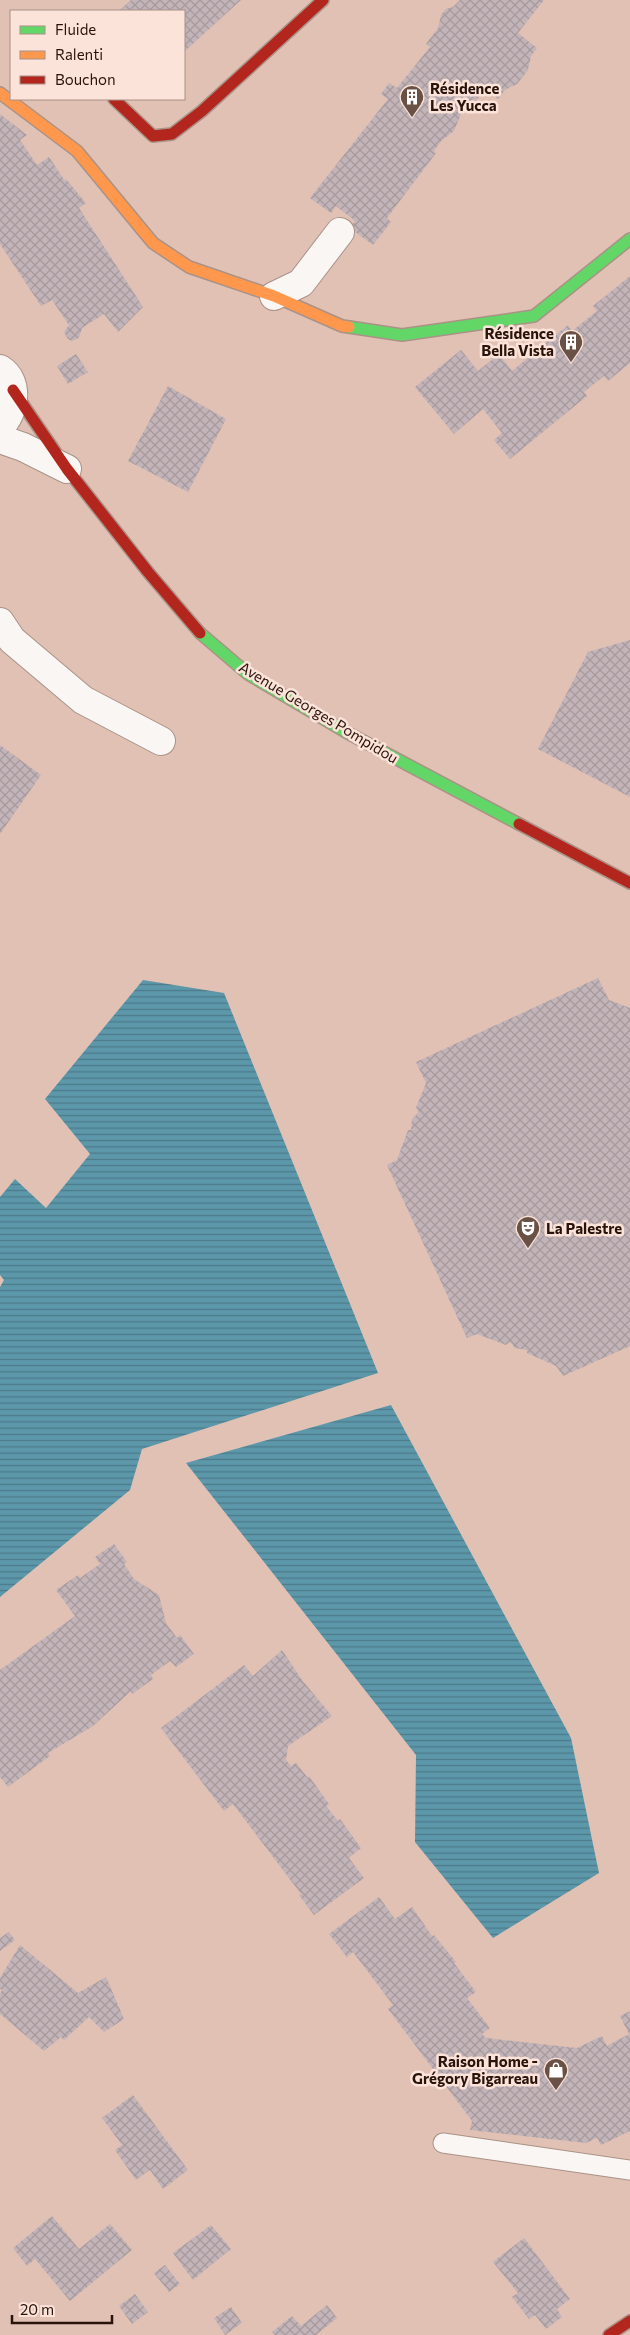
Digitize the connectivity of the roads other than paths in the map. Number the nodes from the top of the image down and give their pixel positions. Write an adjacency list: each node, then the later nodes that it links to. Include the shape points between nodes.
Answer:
1 (323, 0): 3 (street, via 202,111 172,134 153,136)
2 (13, 100): 6 (street, via 77,151 153,243 189,267)
3 (115, 100)
4 (340, 232): 6 (street, via 301,282)
5 (630, 239): 6 (street, via 534,316 402,335 342,326)
6 (274, 296)
7 (7, 379): 8 (street, via 12,409); 10 (street, Avenue Georges Pompidou)
8 (0, 427)
9 (0, 439): 10 (street, Avenue Georges Pompidou)
10 (68, 469): 13 (street, Avenue Georges Pompidou, via 195,628 248,674 346,732)
11 (0, 622): 12 (street, via 12,640 83,700)
12 (161, 741)
13 (630, 883)
14 (442, 2143): 15 (lane)
15 (630, 2170)
16 (630, 2321): 17 (street)
17 (608, 2335)

